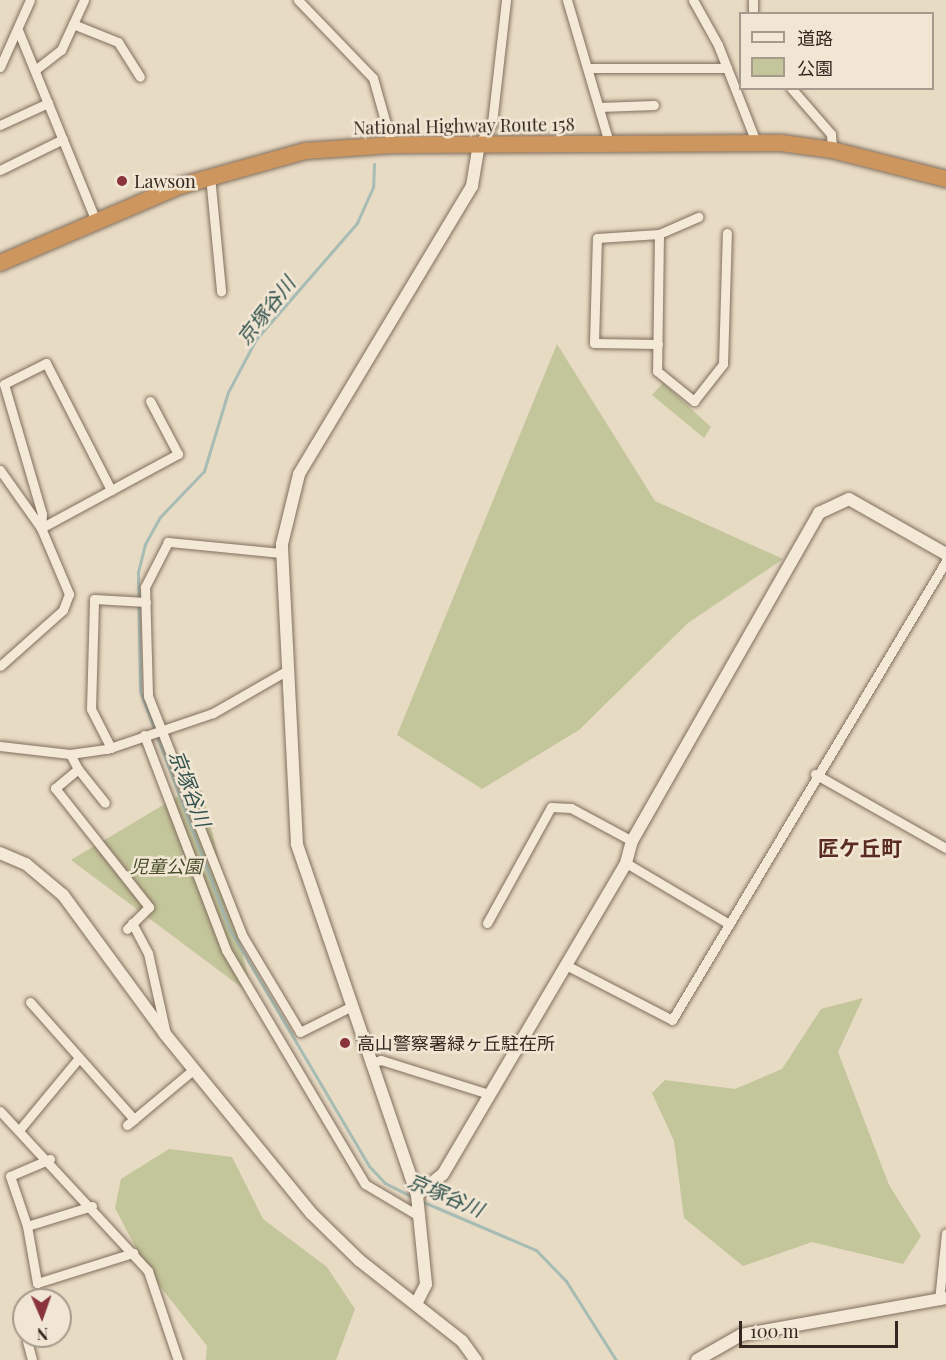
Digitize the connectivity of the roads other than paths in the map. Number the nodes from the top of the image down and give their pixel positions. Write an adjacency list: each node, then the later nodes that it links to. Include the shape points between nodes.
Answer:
1 (30, 0): 8 (street)
2 (84, 0): 7 (street)
3 (298, 0): 23 (street, via 373,78)
4 (506, 0): 22 (street, via 492,123)
5 (567, 0): 10 (street)
6 (693, 0): 11 (street)
7 (73, 24): 12 (street, via 61,50); 13 (street, via 118,42)
8 (18, 30): 9 (street); 12 (street)
9 (0, 67)
10 (589, 68): 11 (street); 17 (street)
11 (727, 68): 20 (street)
12 (35, 70): 15 (street)
13 (140, 77)
14 (793, 90): 24 (street, via 831,134)
15 (48, 103): 18 (street); 19 (street)
16 (654, 105): 17 (street)
17 (600, 107): 21 (street)
18 (0, 125)
19 (63, 139): 25 (street); 29 (street)
20 (756, 142): 21 (highway, National Highway Route 158); 24 (highway, National Highway Route 158)
21 (609, 143): 22 (highway, National Highway Route 158)
22 (479, 144): 23 (highway, National Highway Route 158); 39 (street, via 472,186 299,474 289,501)
23 (392, 145): 26 (highway, National Highway Route 158, via 305,151)
24 (832, 150): 27 (highway, National Highway Route 158)
25 (0, 170)
26 (210, 176): 29 (highway, National Highway Route 158); 33 (street)
27 (946, 179)
28 (698, 217): 31 (street)
29 (96, 221): 32 (highway, National Highway Route 158)
30 (727, 233): 34 (street, via 723,364 694,401 657,371)
31 (659, 234): 34 (street); 34 (street, via 597,238 594,344)
32 (0, 263)
33 (221, 291)
34 (658, 344)
35 (150, 401): 37 (street, via 178,454)
36 (0, 470): 38 (street)
37 (111, 490): 38 (street); 38 (street, via 46,363 4,384 42,514)
38 (41, 528): 43 (street, via 68,586 68,603)
39 (281, 553): 42 (street, via 168,542 145,587); 44 (street)
40 (946, 554): 53 (street, via 849,499 819,513)
41 (946, 561): 51 (street)
42 (146, 602): 45 (street, via 148,696); 48 (street, via 94,599 91,709)
43 (0, 666)
44 (286, 671): 45 (street, via 213,713); 61 (street, via 297,844)
45 (160, 730): 46 (street); 61 (street, via 242,935 300,1032)
46 (146, 735): 48 (street); 72 (street, via 226,950 365,1184)
47 (0, 746): 49 (street)
48 (111, 748): 49 (street)
49 (70, 754): 50 (street)
50 (78, 769): 52 (street); 62 (street, via 55,788 149,907 130,926 148,953)
51 (815, 774): 54 (street); 58 (street)
52 (105, 803)
53 (632, 841): 56 (street); 57 (street, via 571,808 551,807)
54 (946, 848)
55 (0, 853): 62 (street, via 26,864 63,895)
56 (626, 863): 58 (street); 59 (street)
57 (487, 923)
58 (729, 924): 59 (street, via 672,1020)
59 (566, 965): 66 (street)
60 (30, 1002): 63 (street)
61 (350, 1007): 64 (street)
62 (167, 1036): 65 (street)
63 (79, 1058): 65 (street, via 130,1122); 68 (street)
64 (370, 1063): 66 (street, via 381,1060); 70 (street)
65 (194, 1069): 77 (street, via 311,1213 359,1260)
66 (489, 1094): 70 (street, via 443,1174)
67 (0, 1111): 68 (street)
68 (20, 1129): 69 (street)
69 (50, 1159): 71 (street); 73 (street, via 10,1176)
70 (419, 1190): 72 (street)
71 (92, 1206): 73 (street); 75 (street)
72 (418, 1213): 77 (street, via 426,1284)
73 (27, 1226): 75 (street, via 37,1283)
74 (946, 1233): 76 (street)
75 (133, 1253): 78 (street, via 148,1271)
76 (942, 1299): 80 (street, via 741,1335)
77 (417, 1302): 79 (street)
78 (178, 1360)
79 (476, 1360)
80 (697, 1360)

